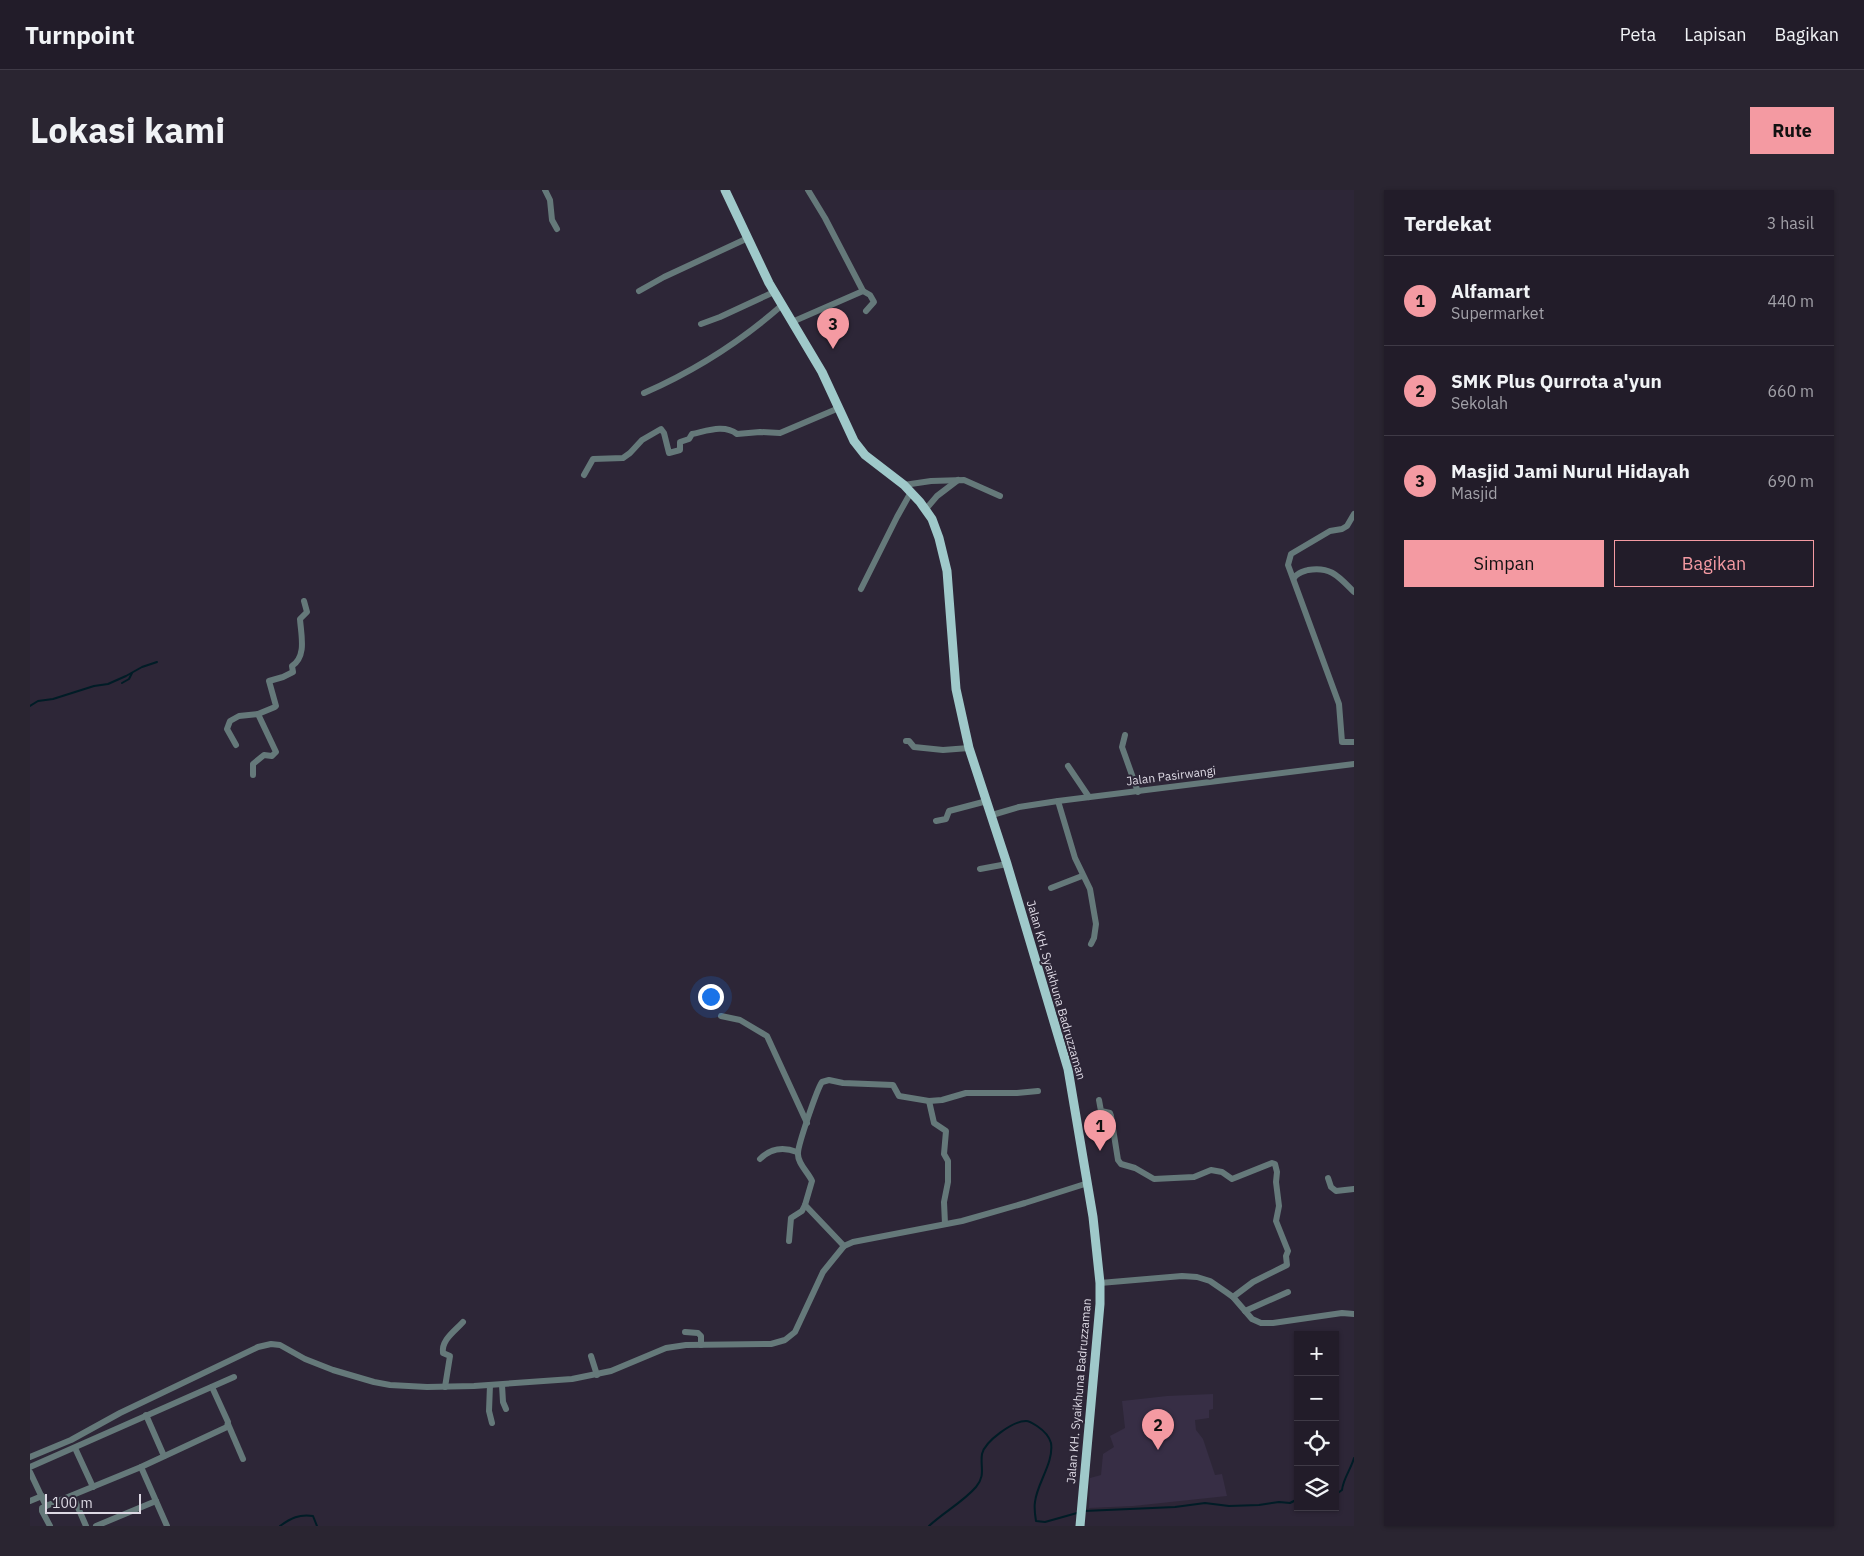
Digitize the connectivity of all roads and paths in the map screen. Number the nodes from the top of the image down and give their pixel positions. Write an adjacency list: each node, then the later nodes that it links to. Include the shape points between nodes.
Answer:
1 (545, 190): 4 (street)
2 (725, 190): 5 (main road, Jalan KH. Syaikhuna Badruzzaman)
3 (808, 190): 7 (street)
4 (557, 229)
5 (748, 238): 6 (street); 8 (main road, Jalan KH. Syaikhuna Badruzzaman)
6 (639, 290)
7 (863, 291): 10 (street, via 874,302); 11 (street)
8 (774, 292): 9 (main road, Jalan KH. Syaikhuna Badruzzaman); 12 (street)
9 (781, 306): 11 (main road, Jalan KH. Syaikhuna Badruzzaman); 13 (street, via 726,349)
10 (866, 311)
11 (792, 322): 14 (main road, Jalan KH. Syaikhuna Badruzzaman)
12 (701, 324)
13 (644, 394)
14 (839, 408): 15 (street, via 780,433 737,434 723,428 692,434 680,442 680,450 669,453 661,430 642,440 623,458 593,458); 17 (main road, Jalan KH. Syaikhuna Badruzzaman, via 859,449)
15 (584, 475)
16 (958, 480): 17 (street); 19 (street, via 968,481); 20 (street)
17 (904, 485): 18 (main road, Jalan KH. Syaikhuna Badruzzaman)
18 (911, 492): 20 (main road, Jalan KH. Syaikhuna Badruzzaman); 23 (street)
19 (1000, 496)
20 (926, 509): 31 (main road, Jalan KH. Syaikhuna Badruzzaman, via 946,562 956,689)
21 (1354, 514): 22 (street, via 1347,526 1330,531 1291,554 1288,568)
22 (1294, 578): 24 (street, via 1305,571 1322,568 1333,573); 29 (street, via 1339,704 1341,741)
23 (861, 589)
24 (1354, 592)
25 (304, 601): 26 (street, via 307,612 300,620 300,659 292,666 293,672 269,681 276,706)
26 (258, 714): 30 (street, via 239,716 230,722 227,730); 34 (street, via 276,752 272,756 264,755 253,764)
27 (1125, 734): 35 (street, via 1122,747)
28 (906, 741): 31 (street, via 914,747)
29 (1354, 742)
30 (236, 745)
31 (968, 748): 38 (main road, Jalan KH. Syaikhuna Badruzzaman)
32 (1354, 764): 35 (street, Jalan Pasirwangi)
33 (1068, 766): 36 (street)
34 (253, 775)
35 (1138, 792): 36 (street, Jalan Pasirwangi)
36 (1089, 797): 37 (street, Jalan Pasirwangi)
37 (1058, 800): 39 (street, Jalan Pasirwangi); 43 (street)
38 (987, 801): 39 (main road, Jalan KH. Syaikhuna Badruzzaman); 40 (street, via 949,811 946,819)
39 (992, 815): 41 (main road, Jalan KH. Syaikhuna Badruzzaman)
40 (936, 821)
41 (1007, 864): 42 (street); 54 (main road, Jalan KH. Syaikhuna Badruzzaman, via 1068,1069)
42 (980, 869)
43 (1082, 876): 44 (street); 45 (street, via 1090,889 1096,920)
44 (1051, 888)
45 (1091, 944)
46 (722, 1016): 50 (street, via 740,1020 767,1036)
47 (1038, 1091): 49 (street, via 966,1093)
48 (1099, 1100): 62 (street, via 1100,1112 1111,1116 1118,1160 1150,1178 1194,1177 1211,1170 1232,1179 1275,1164 1279,1206 1276,1221 1288,1251 1287,1265 1253,1282)
49 (929, 1101): 50 (street, via 899,1096 893,1086 827,1080 820,1084); 57 (street, via 934,1123 946,1131 944,1154 948,1161 948,1182)
50 (807, 1123): 51 (street)
51 (797, 1152): 52 (street, via 778,1149); 56 (street, via 812,1181)
52 (760, 1158)
53 (1328, 1178): 55 (street, via 1336,1191)
54 (1088, 1182): 57 (street, via 1009,1208); 60 (main road, Jalan KH. Syaikhuna Badruzzaman)
55 (1354, 1189)
56 (805, 1205): 58 (street, via 791,1218); 59 (street)
57 (944, 1224): 59 (street)
58 (789, 1241)
59 (844, 1246): 67 (street, via 819,1278 796,1332 785,1340 771,1344)
60 (1100, 1283): 62 (street, via 1197,1277 1210,1281); 92 (main road, Jalan KH. Syaikhuna Badruzzaman)
61 (1288, 1292): 63 (street)
62 (1233, 1297): 63 (street)
63 (1245, 1311): 64 (street, via 1252,1319 1268,1323)
64 (1354, 1314)
65 (463, 1322): 73 (street, via 442,1349 450,1356)
66 (685, 1332): 67 (street, via 698,1333)
67 (701, 1345): 69 (street, via 662,1349)
68 (591, 1356): 69 (street)
69 (597, 1374): 72 (street, via 572,1380)
70 (234, 1377): 74 (street)
71 (490, 1385): 72 (street); 73 (street); 77 (street)
72 (502, 1385): 75 (street)
73 (445, 1386): 81 (street, via 374,1382 333,1370 280,1345 271,1344 252,1350)
74 (212, 1387): 76 (street); 78 (street)
75 (506, 1409)
76 (146, 1415): 79 (street); 80 (street)
77 (492, 1423)
78 (228, 1424): 80 (street, via 226,1428); 82 (street)
79 (75, 1448): 83 (street); 86 (street)
80 (164, 1456): 84 (street)
81 (30, 1457)
82 (243, 1459)
83 (30, 1467)
84 (141, 1467): 86 (street); 89 (street)
85 (30, 1472): 87 (street)
86 (93, 1487): 88 (street)
87 (42, 1496): 90 (street); 91 (street)
88 (73, 1496): 91 (street); 94 (street)
89 (156, 1501): 95 (street); 96 (street)
90 (30, 1502)
91 (46, 1506): 93 (street, via 42,1511)
92 (1080, 1522)
93 (50, 1526)
94 (86, 1526)
95 (96, 1526)
96 (167, 1526)

